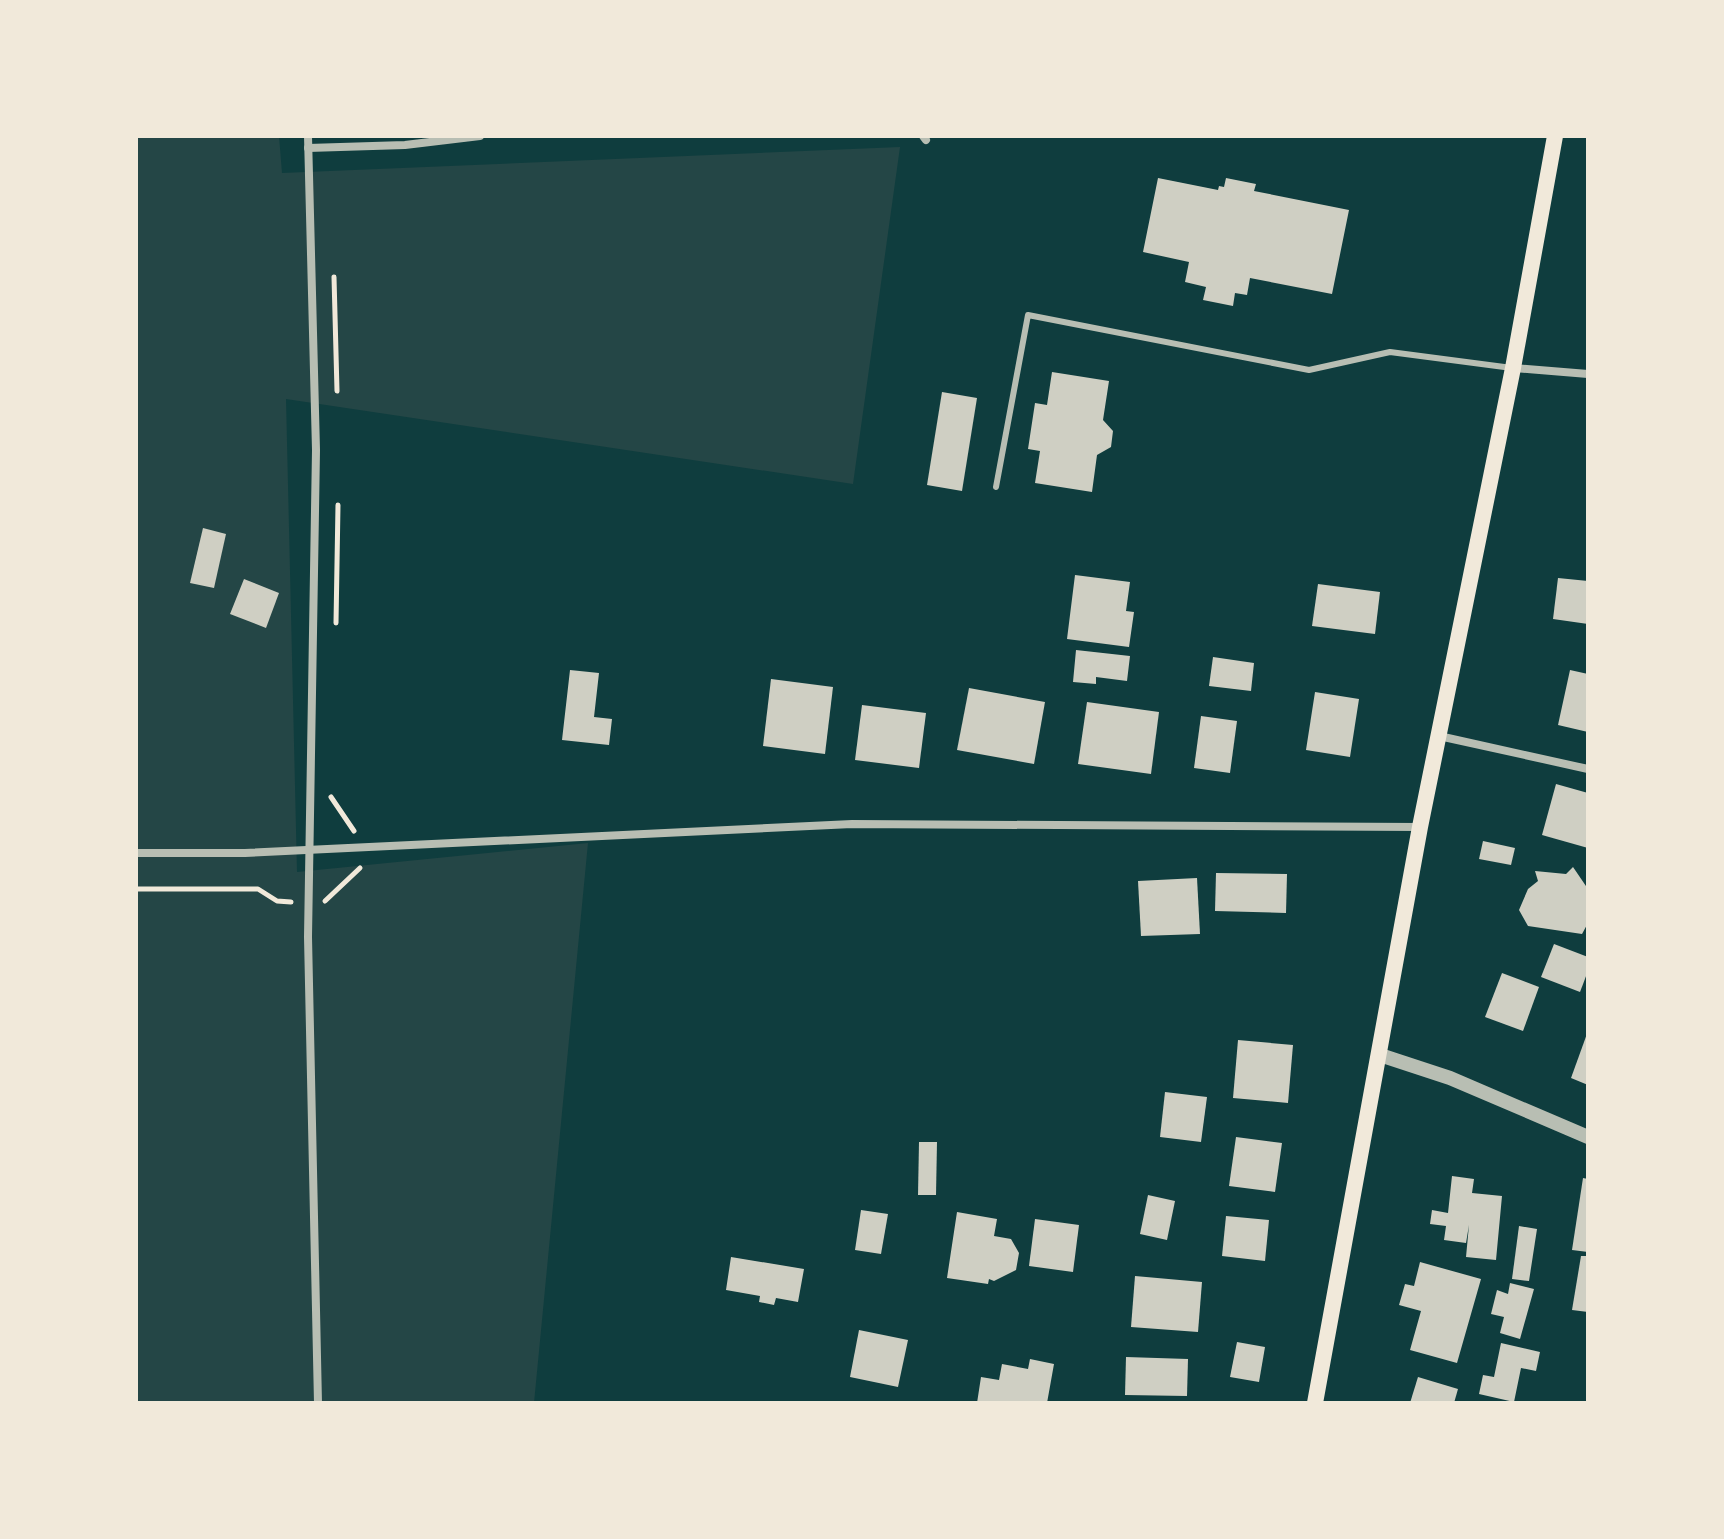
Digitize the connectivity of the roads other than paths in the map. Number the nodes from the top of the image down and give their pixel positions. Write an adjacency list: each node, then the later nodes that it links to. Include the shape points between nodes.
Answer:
1 (308, 136): 4 (street)
2 (480, 136): 4 (street)
3 (1555, 136): 5 (main road)
4 (308, 148): 11 (street, via 316,450)
5 (1513, 368): 6 (street); 7 (lane, via 1390,352 1309,370 1028,315); 8 (main road)
6 (1588, 374)
7 (996, 487)
8 (1439, 736): 9 (street); 10 (main road)
9 (1588, 769)
10 (1420, 827): 11 (street, via 852,824); 13 (main road)
11 (309, 849): 12 (street); 15 (street)
12 (136, 853)
13 (1380, 1055): 14 (street, via 1450,1078); 16 (main road)
14 (1588, 1137)
15 (318, 1403)
16 (1315, 1403)

